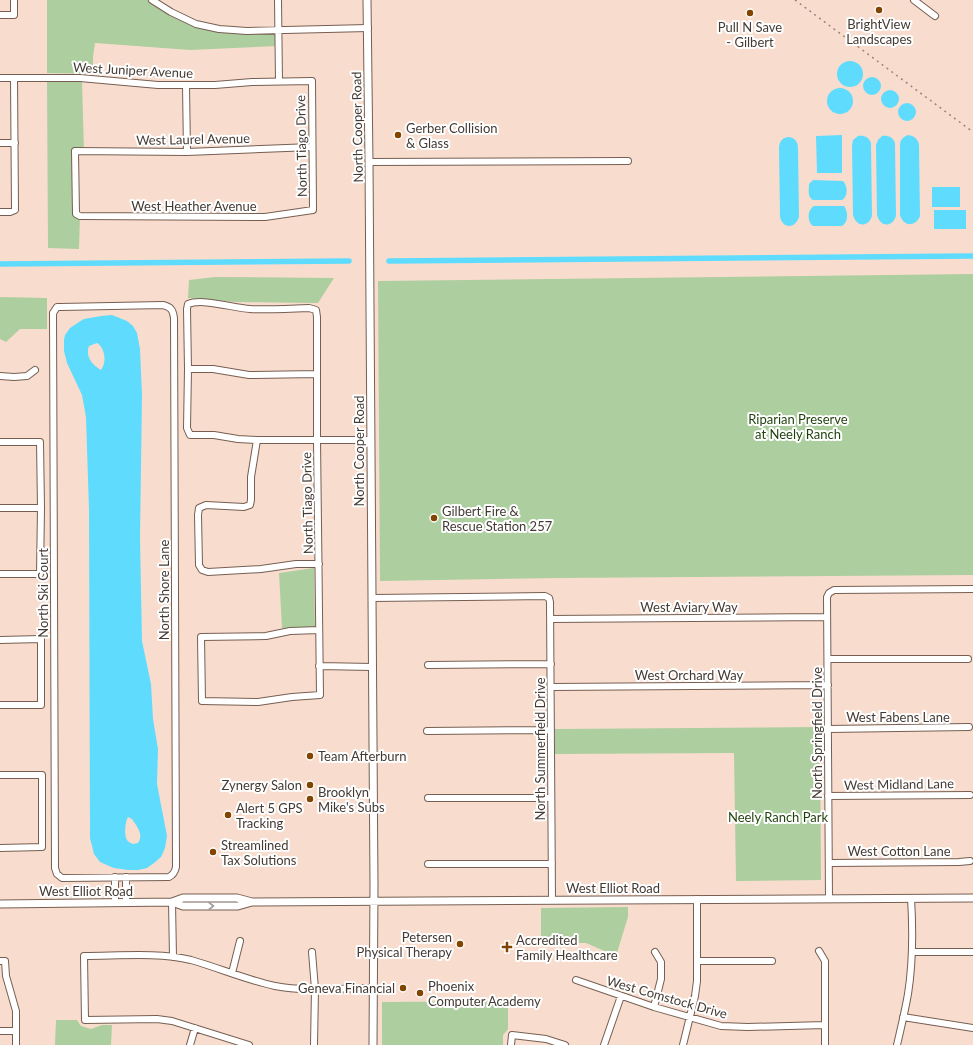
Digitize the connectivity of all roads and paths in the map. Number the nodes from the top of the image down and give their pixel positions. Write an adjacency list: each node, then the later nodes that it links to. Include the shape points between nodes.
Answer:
1 (14, 0): 6 (street, via 14,15)
2 (152, 0): 9 (street, via 197,24 219,29)
3 (278, 0): 9 (street)
4 (367, 0): 8 (main road, North Cooper Road)
5 (914, 0): 7 (street)
6 (0, 15)
7 (935, 16)
8 (368, 28): 9 (street); 20 (main road, North Cooper Road)
9 (278, 30): 12 (street)
10 (0, 78): 11 (street, West Juniper Avenue)
11 (14, 78): 14 (street, West Juniper Avenue, via 80,78); 16 (street)
12 (278, 81): 13 (street, West Juniper Avenue); 14 (street, West Juniper Avenue)
13 (312, 81): 17 (street, North Tiago Drive)
14 (186, 85): 18 (street)
15 (0, 143): 16 (street)
16 (15, 143): 22 (street, via 15,210)
17 (312, 147): 18 (street, West Laurel Avenue); 21 (street, North Tiago Drive)
18 (187, 152): 23 (street, West Laurel Avenue, via 75,151)
19 (628, 161): 20 (street)
20 (370, 162): 31 (main road, North Cooper Road)
21 (313, 210): 23 (street, West Heather Avenue, via 265,217)
22 (0, 212)
23 (76, 214)
24 (110, 306): 66 (street, North Ski Court, via 57,307 53,313 55,868 62,878); 67 (street, North Shore Lane, via 167,306 172,310 174,318 176,867 175,872 169,877)
25 (188, 369): 27 (street, via 213,369 249,375); 27 (street, North Tiago Drive, via 187,309 188,304 192,302 249,309 316,310); 29 (street, via 187,428 190,435)
26 (35, 370): 28 (street, via 27,376)
27 (317, 374): 30 (street, North Tiago Drive)
28 (0, 376)
29 (256, 440): 30 (street); 35 (street, via 250,505 206,505 199,508 199,564 202,570 208,572)
30 (317, 440): 31 (street); 35 (street, North Tiago Drive)
31 (371, 440): 38 (main road, North Cooper Road)
32 (0, 442): 34 (street, via 40,442)
33 (0, 508): 34 (street)
34 (41, 508): 36 (street, via 40,574)
35 (319, 564): 41 (street, North Tiago Drive)
36 (0, 574)
37 (973, 589): 39 (street, North Springfield Drive, via 834,590 827,597)
38 (372, 598): 40 (street, North Summerfield Drive, via 544,596 549,598); 48 (main road, North Cooper Road)
39 (828, 617): 40 (street, West Aviary Way); 43 (street, North Springfield Drive)
40 (550, 619): 45 (street, North Summerfield Drive)
41 (319, 630): 47 (street, North Tiago Drive); 47 (street, North Tiago Drive, via 290,631 266,636 201,637 202,701 258,702 320,696)
42 (0, 640): 51 (street, via 42,639 42,705)
43 (828, 659): 44 (street); 49 (street, North Springfield Drive)
44 (968, 659)
45 (550, 664): 46 (street); 50 (street, North Summerfield Drive)
46 (428, 665)
47 (320, 666): 48 (street)
48 (372, 667): 73 (main road, North Cooper Road)
49 (828, 685): 50 (street, West Orchard Way); 53 (street, North Springfield Drive)
50 (551, 687): 54 (street, North Summerfield Drive)
51 (0, 705)
52 (969, 727): 53 (street, West Fabens Lane)
53 (828, 729): 58 (street, North Springfield Drive)
54 (551, 730): 55 (street); 60 (street, North Summerfield Drive)
55 (427, 731)
56 (0, 775): 61 (street, via 42,775 42,847)
57 (970, 795): 58 (street, West Midland Lane)
58 (828, 796): 63 (street, North Springfield Drive)
59 (428, 798): 60 (street)
60 (551, 798): 65 (street, North Summerfield Drive)
61 (0, 848)
62 (970, 861): 63 (street, West Cotton Lane)
63 (829, 863): 68 (street, North Springfield Drive)
64 (428, 864): 65 (street)
65 (552, 864): 72 (street, North Summerfield Drive)
66 (115, 877): 67 (street, North Shore Lane); 75 (street)
67 (126, 877): 76 (street)
68 (829, 898): 69 (main road, West Elliot Road); 71 (main road, West Elliot Road)
69 (911, 898): 70 (main road, West Elliot Road); 82 (street)
70 (973, 898)
71 (697, 899): 72 (main road, West Elliot Road); 86 (street)
72 (552, 900): 73 (main road, West Elliot Road)
73 (374, 901): 74 (main road, West Elliot Road, via 252,902 237,898 183,898); 90 (main road, North Cooper Road)
74 (172, 902): 76 (main road, West Elliot Road); 84 (street)
75 (115, 903): 76 (main road, West Elliot Road); 77 (main road, West Elliot Road)
76 (126, 903)
77 (0, 904)
78 (240, 941): 88 (street)
79 (819, 951): 96 (street, via 825,961)
80 (312, 952): 91 (street)
81 (655, 952): 93 (street, via 662,962)
82 (912, 952): 83 (street); 94 (street)
83 (973, 952)
84 (173, 957): 88 (street); 97 (street, via 84,956 85,1020 157,1019)
85 (3, 961): 100 (street, via 16,1011)
86 (698, 961): 87 (street); 95 (street)
87 (772, 961)
88 (232, 973): 91 (street, via 276,986)
89 (576, 980): 92 (street, West Comstock Drive)
90 (373, 988): 91 (street); 105 (main road, North Cooper Road)
91 (315, 989): 104 (street)
92 (620, 996): 93 (street, West Comstock Drive); 108 (street)
93 (654, 1007): 95 (street, West Comstock Drive)
94 (903, 1017): 98 (street); 111 (street)
95 (690, 1018): 96 (street, West Comstock Drive, via 721,1026); 109 (street)
96 (825, 1025): 110 (street)
97 (195, 1028): 102 (street); 103 (street)
98 (973, 1028)
99 (0, 1031): 100 (street)
100 (16, 1031): 101 (street)
101 (16, 1045)
102 (190, 1045)
103 (249, 1045)
104 (314, 1045)
105 (373, 1045)
106 (511, 1045): 107 (street, via 512,1035 546,1039)
107 (565, 1045)
108 (604, 1045)
109 (684, 1045)
110 (825, 1045)
111 (897, 1045)

